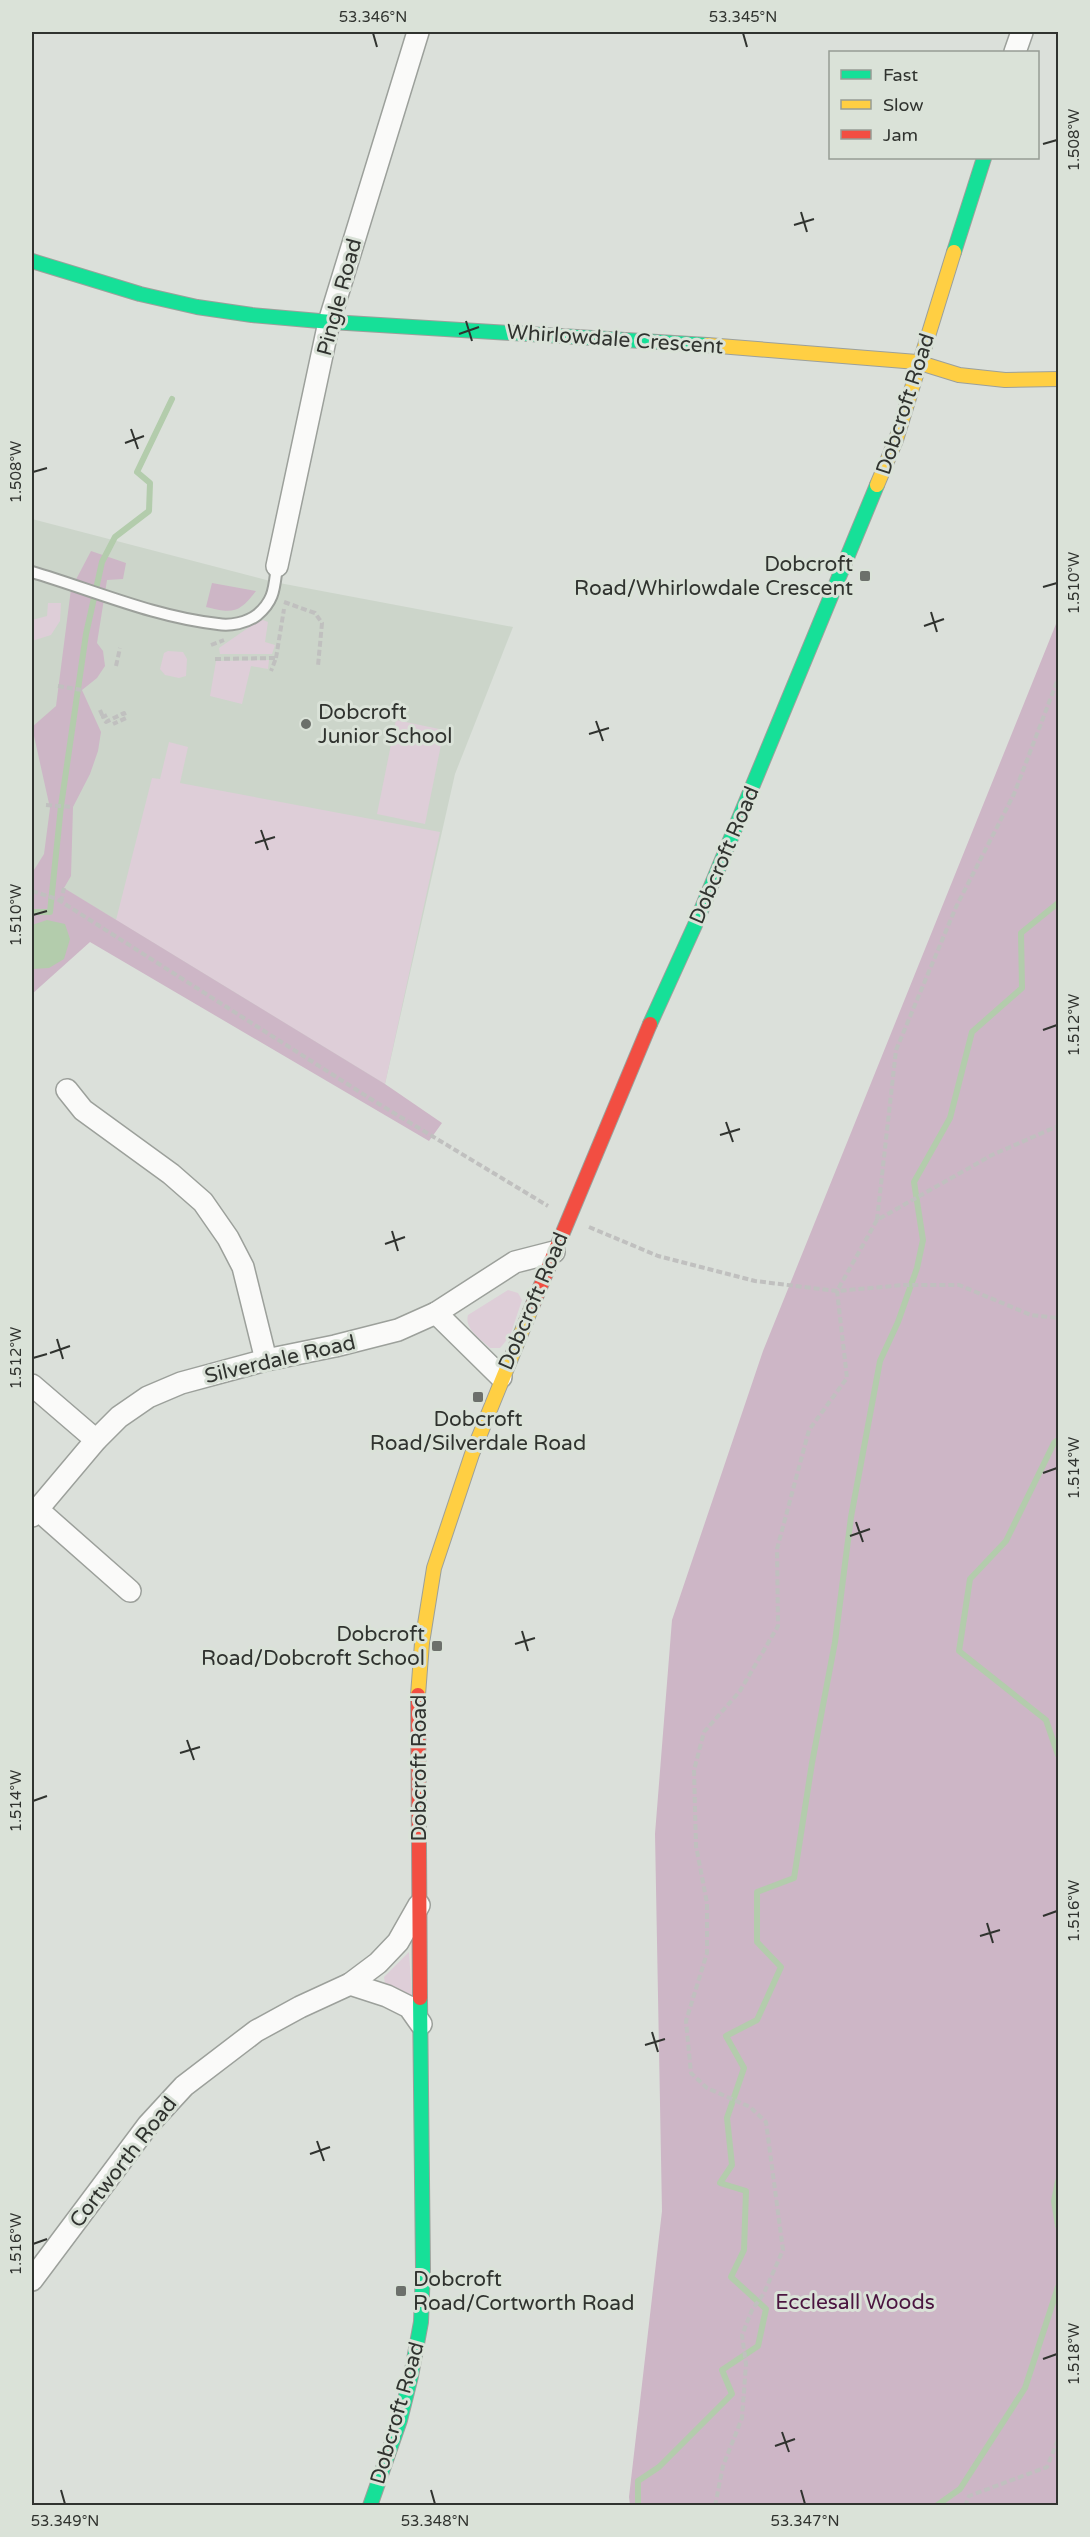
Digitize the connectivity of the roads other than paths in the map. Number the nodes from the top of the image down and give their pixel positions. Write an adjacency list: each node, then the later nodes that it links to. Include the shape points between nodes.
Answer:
1 (418, 32): 6 (street, Pingle Road)
2 (1022, 32): 3 (street)
3 (1015, 51)
4 (984, 159): 7 (street, Dobcroft Road, via 956,254)
5 (32, 261): 6 (street, Whirlowdale Crescent, via 107,285 189,304 250,315)
6 (329, 322): 7 (street, Whirlowdale Crescent, via 570,335); 9 (street, Pingle Road)
7 (917, 362): 8 (street, Whirlowdale Crescent, via 1005,380); 12 (street, Dobcroft Road, via 888,459 695,925 627,1072)
8 (1059, 378)
9 (277, 566): 10 (lane, via 273,598 256,616 239,623 219,624 160,612)
10 (32, 572)
11 (67, 1090): 14 (street, via 83,1110 203,1202 243,1268)
12 (554, 1252): 13 (street, Silverdale Road, via 515,1262); 15 (street, Dobcroft Road)
13 (436, 1313): 14 (street, Silverdale Road, via 398,1330); 15 (street)
14 (266, 1360): 17 (street, Silverdale Road, via 181,1383 148,1397)
15 (501, 1377): 20 (street, Dobcroft Road, via 453,1504 434,1568 422,1643 417,1715)
16 (32, 1385): 17 (street)
17 (96, 1440): 18 (street, Silverdale Road)
18 (34, 1513): 19 (street, Silverdale Road)
19 (130, 1591)
20 (419, 1904): 21 (street, Cortworth Road, via 398,1942); 22 (street, Dobcroft Road)
21 (350, 1984): 22 (street, via 409,2007); 23 (street, Cortworth Road, via 256,2031 184,2086 148,2125)
22 (421, 2024): 24 (street, Dobcroft Road, via 420,2331 405,2398)
23 (32, 2280)
24 (370, 2505)

